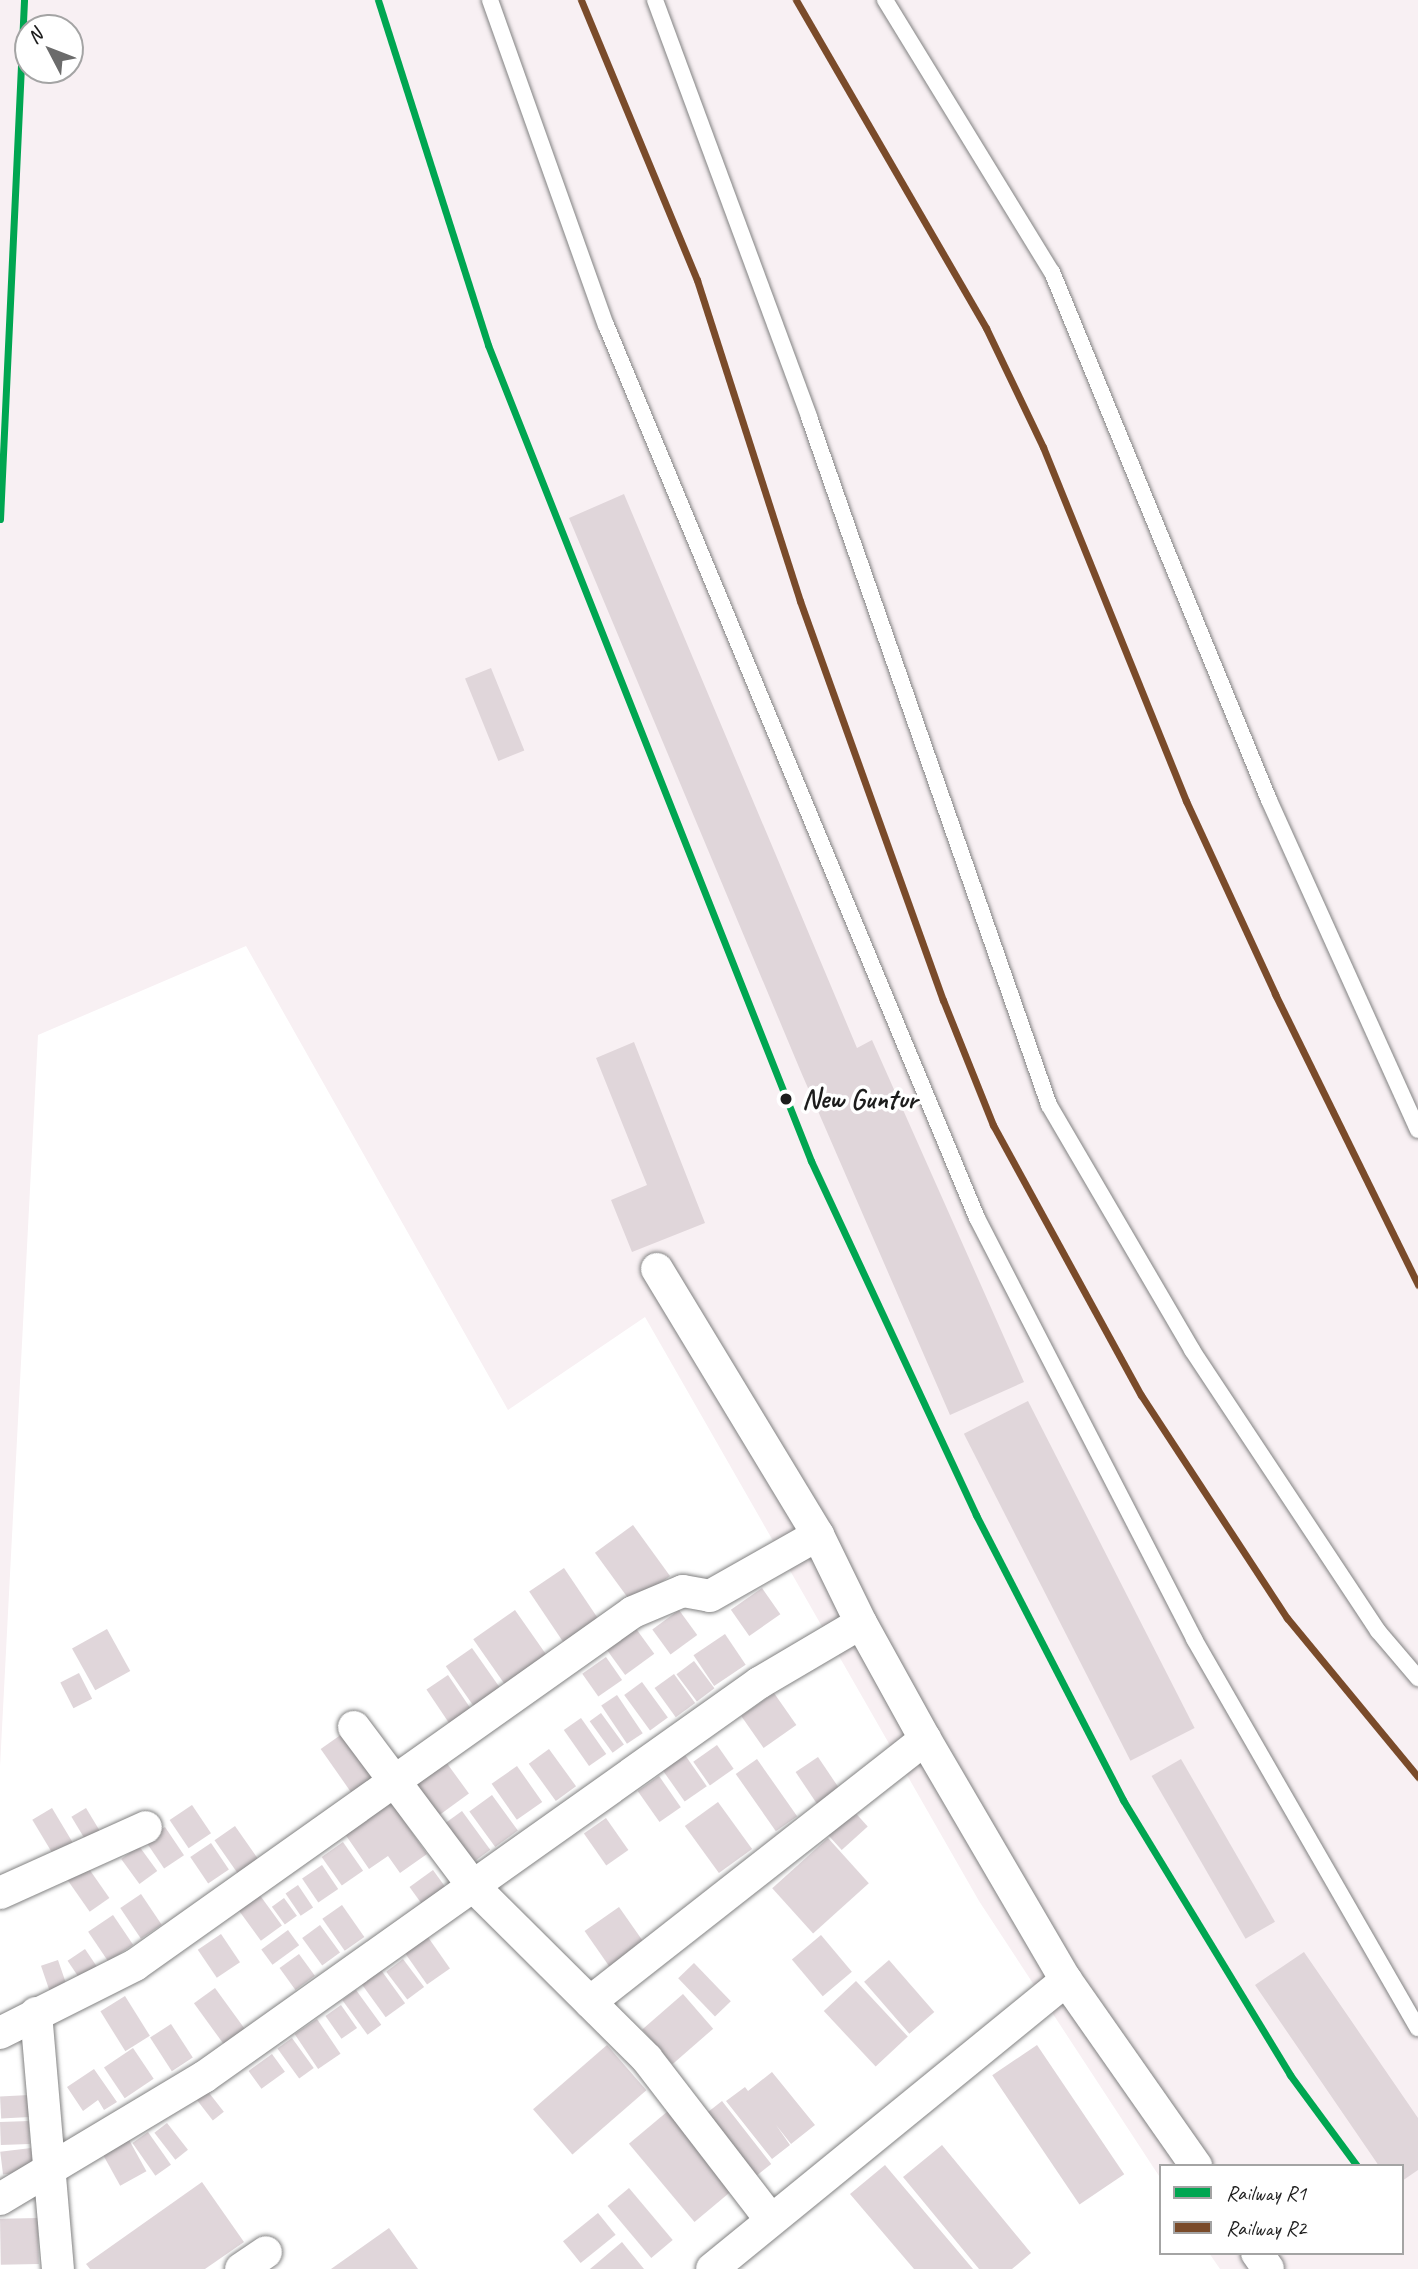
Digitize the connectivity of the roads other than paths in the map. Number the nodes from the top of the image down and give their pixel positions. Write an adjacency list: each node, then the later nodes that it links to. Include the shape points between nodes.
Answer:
1 (490, 0): 18 (lane, via 606,325 977,1218 1194,1639)
2 (654, 0): 8 (lane, via 809,418 1049,1105 1192,1350 1378,1631)
3 (885, 0): 4 (lane, via 1052,272 1269,800)
4 (1418, 1130)
5 (657, 1269): 6 (street)
6 (818, 1535): 7 (street); 11 (street, via 710,1596 682,1591 633,1612)
7 (861, 1623): 10 (street); 13 (street, via 759,1683)
8 (1418, 1678)
9 (354, 1727): 11 (street)
10 (925, 1739): 15 (street); 16 (street)
11 (394, 1781): 13 (street); 17 (street, via 135,1965)
12 (146, 1827): 14 (street)
13 (473, 1886): 16 (street); 21 (street, via 204,2077)
14 (0, 1893)
15 (1066, 1980): 20 (street); 23 (street)
16 (590, 2003): 23 (street, via 647,2059)
17 (36, 2013): 19 (street); 21 (street)
18 (1418, 2028)
19 (0, 2033)
20 (1195, 2164)
21 (49, 2169): 22 (street); 24 (street)
22 (0, 2199)
23 (770, 2219): 25 (street)
24 (58, 2269)
25 (712, 2269)

